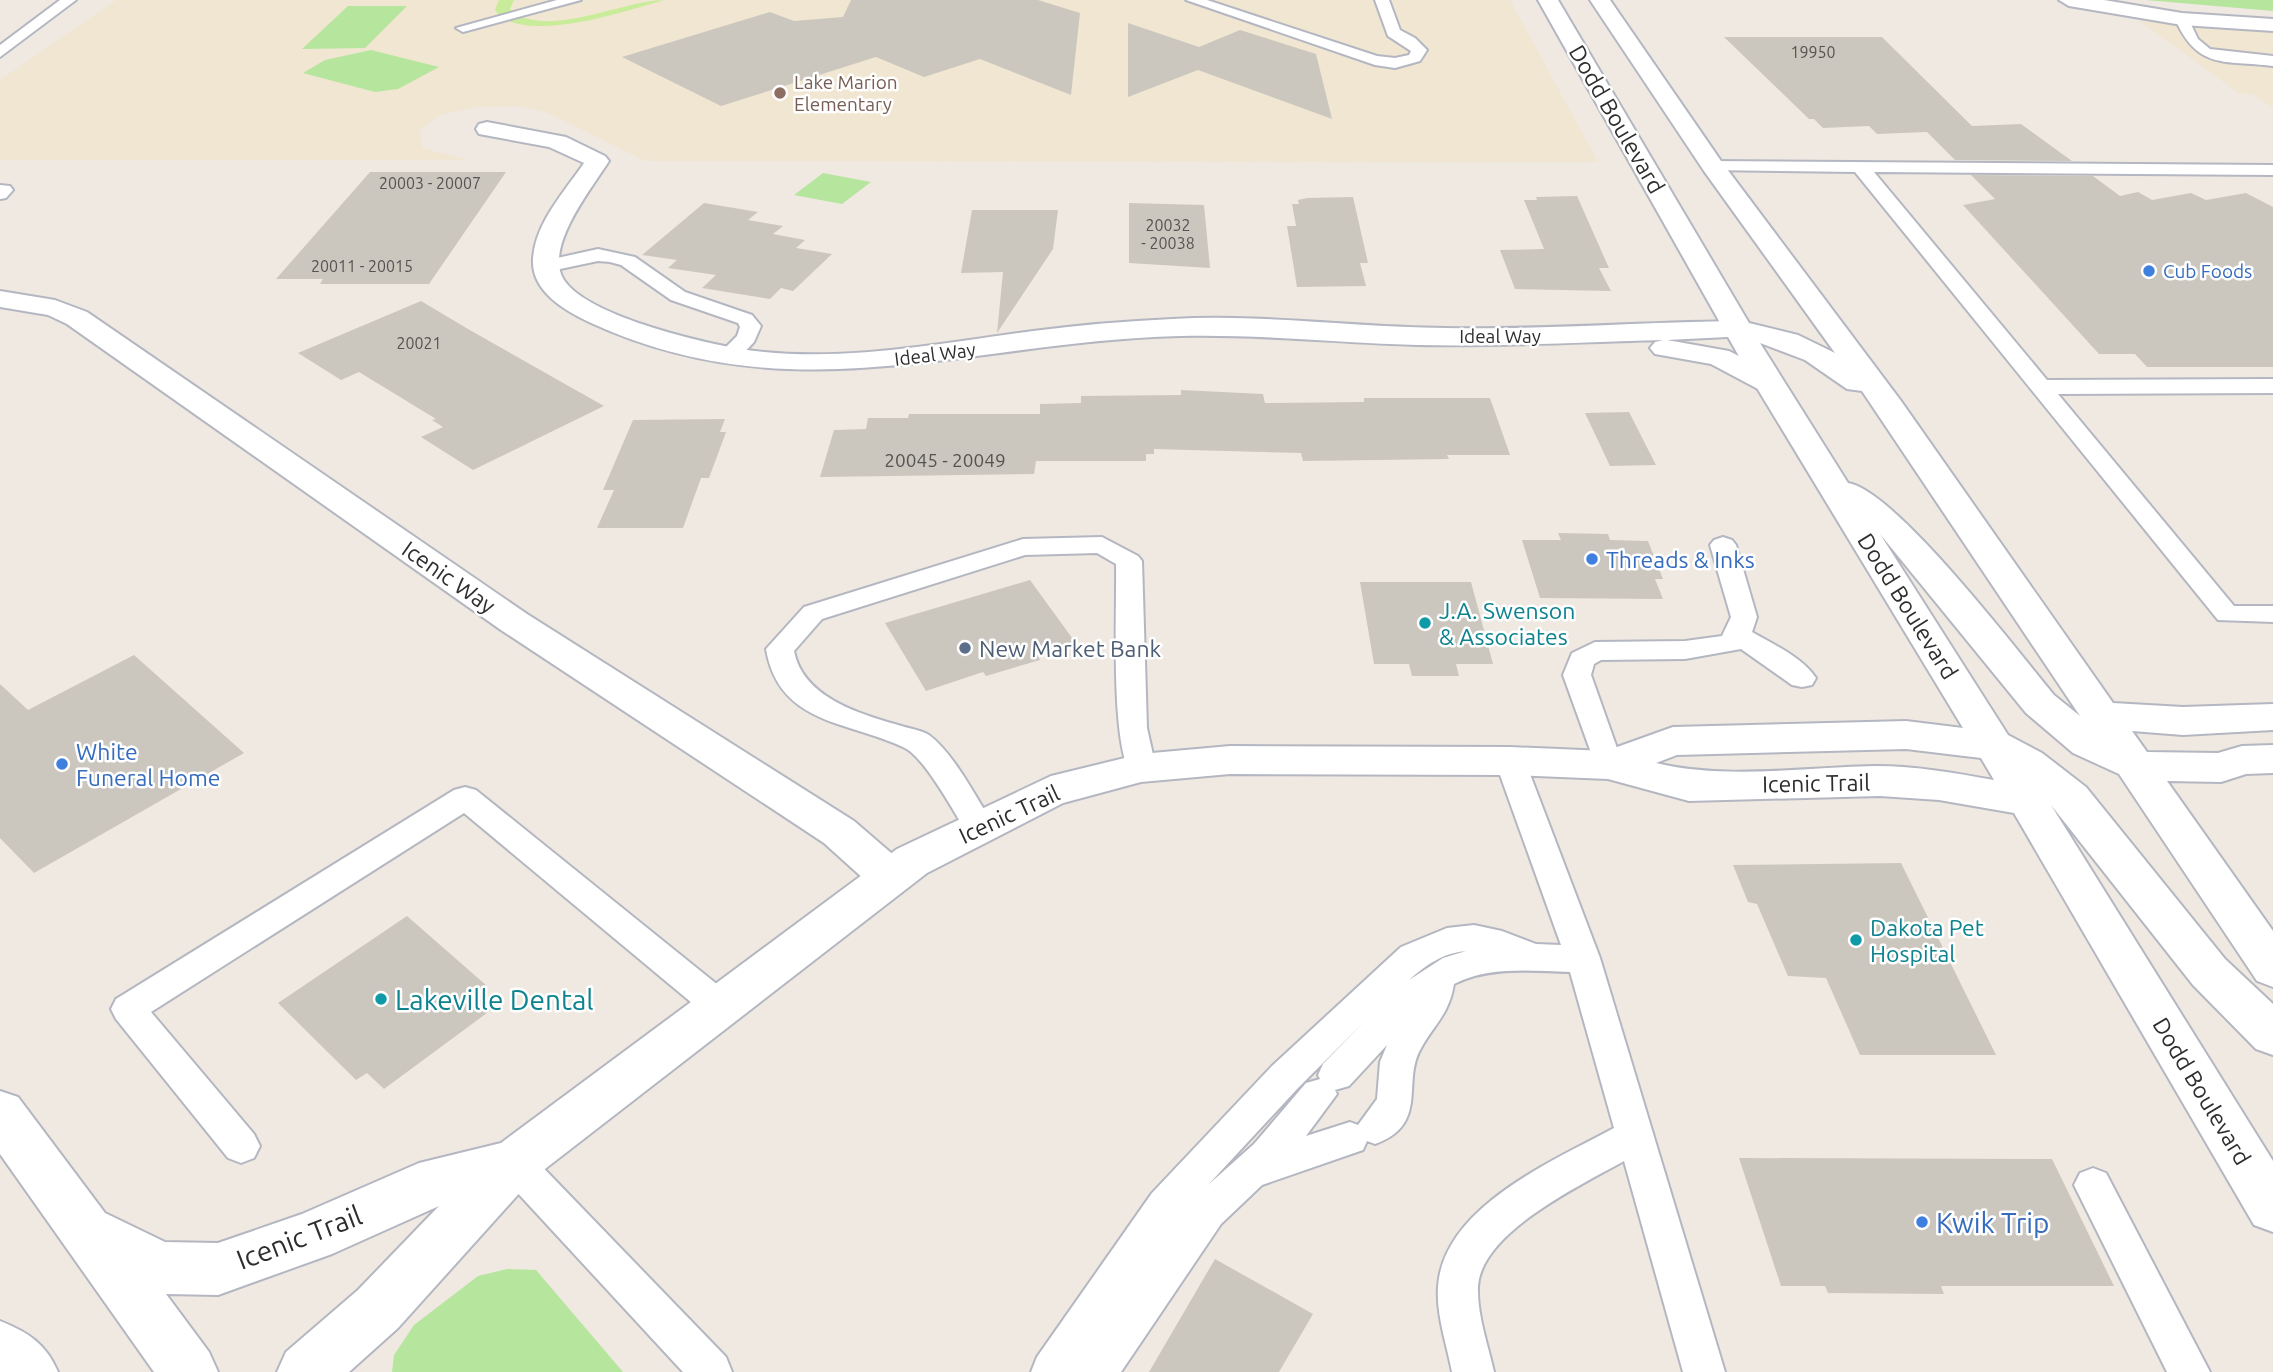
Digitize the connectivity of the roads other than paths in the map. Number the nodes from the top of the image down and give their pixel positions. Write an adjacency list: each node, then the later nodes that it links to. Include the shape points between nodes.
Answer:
1 (69, 0): 11 (lane)
2 (575, 0): 10 (lane)
3 (1193, 0): 4 (lane, via 1375,60 1395,63 1415,58 1419,50 1393,33)
4 (1382, 0)
5 (1548, 0): 19 (street, Dodd Boulevard)
6 (1600, 0): 14 (street, Dodd Boulevard)
7 (2069, 0): 8 (street)
8 (2182, 19): 9 (street); 12 (lane, via 2192,41 2206,53)
9 (2273, 25)
10 (463, 28)
11 (0, 52)
12 (2273, 61)
13 (487, 130): 17 (street, via 546,138 597,160 552,234)
14 (1712, 166): 15 (lane); 25 (street, Dodd Boulevard)
15 (1860, 167): 16 (lane); 24 (lane)
16 (2273, 170)
17 (546, 266): 21 (street, Ideal Way, via 563,295 592,313 659,339); 21 (lane, via 598,255 628,261 678,296 745,320 751,326 747,338)
18 (0, 299): 41 (street, Icenic Way, via 55,308 77,318 514,622 839,832)
19 (1738, 330): 20 (street, Ideal Way); 22 (street, Dodd Boulevard); 25 (street, Ideal Way, via 1776,335 1804,346)
20 (1587, 336): 21 (street, Ideal Way, via 1420,336 1178,327 1099,331 867,363 794,363); 22 (street, Ideal Way, via 1719,358)
21 (728, 356)
22 (1769, 383): 26 (street, Dodd Boulevard)
23 (2273, 386): 24 (lane)
24 (2042, 387): 28 (lane, via 2227,614)
25 (1890, 408): 31 (street, Dodd Boulevard)
26 (1821, 464): 33 (street, Dodd Boulevard); 37 (street, via 1895,529 2040,704 2087,743)
27 (1723, 545): 29 (lane, via 1744,617)
28 (2273, 614)
29 (1737, 635): 30 (lane); 36 (lane, via 1731,644 1685,650 1595,651 1582,659 1577,675)
30 (1802, 677)
31 (2103, 716): 32 (street, via 2183,721); 37 (street, Dodd Boulevard)
32 (2273, 717)
33 (1994, 745): 36 (street, Icenic Trail, via 1906,735 1673,741); 39 (street, Dodd Boulevard); 47 (street, via 2028,763 2071,798 2209,972)
34 (2273, 759): 37 (street, via 2242,760 2221,768)
35 (1510, 761): 36 (street, Icenic Trail); 38 (street, Icenic Trail, via 1230,760); 42 (lane)
36 (1608, 765): 39 (street, Icenic Trail, via 1689,786 1880,781 1939,785)
37 (2137, 766): 44 (street, Dodd Boulevard)
38 (1141, 768): 40 (street, Icenic Trail, via 1051,791); 40 (lane, via 1133,728 1129,561 1102,545 1023,547 813,613 780,649 784,672 809,699 855,722 918,742 947,776)
39 (2025, 800): 54 (street, Dodd Boulevard)
40 (979, 827): 41 (street, Icenic Trail)
41 (890, 877): 46 (street, Icenic Trail)
42 (1583, 958): 43 (lane); 49 (lane)
43 (1535, 959): 45 (lane, via 1494,960 1455,968); 61 (lane, via 1496,939 1468,937 1437,944 1413,956 1289,1071 1186,1182)
44 (2273, 968)
45 (1438, 979): 52 (lane, via 1328,1084); 52 (lane, via 1432,1007 1398,1061 1398,1097 1393,1111 1363,1133)
46 (722, 1008): 50 (lane, via 465,797 128,1009); 51 (street, Icenic Trail)
47 (2273, 1035)
48 (0, 1112): 55 (street)
49 (1635, 1136): 63 (lane, via 1525,1200 1478,1237 1462,1261 1458,1286); 64 (lane)
50 (241, 1146)
51 (514, 1163): 55 (street, Icenic Trail, via 419,1187 313,1236 218,1269 161,1268); 59 (street, Icenic Trail, via 378,1309); 60 (lane)
52 (1247, 1173): 62 (lane, via 1207,1211)
53 (2093, 1185): 65 (lane)
54 (2273, 1208)
55 (86, 1231): 58 (street)
56 (0, 1349): 57 (street)
57 (29, 1372)
58 (189, 1372)
59 (306, 1372)
60 (711, 1372)
61 (1052, 1372)
62 (1096, 1372)
63 (1473, 1372)
64 (1704, 1372)
65 (2189, 1372)

